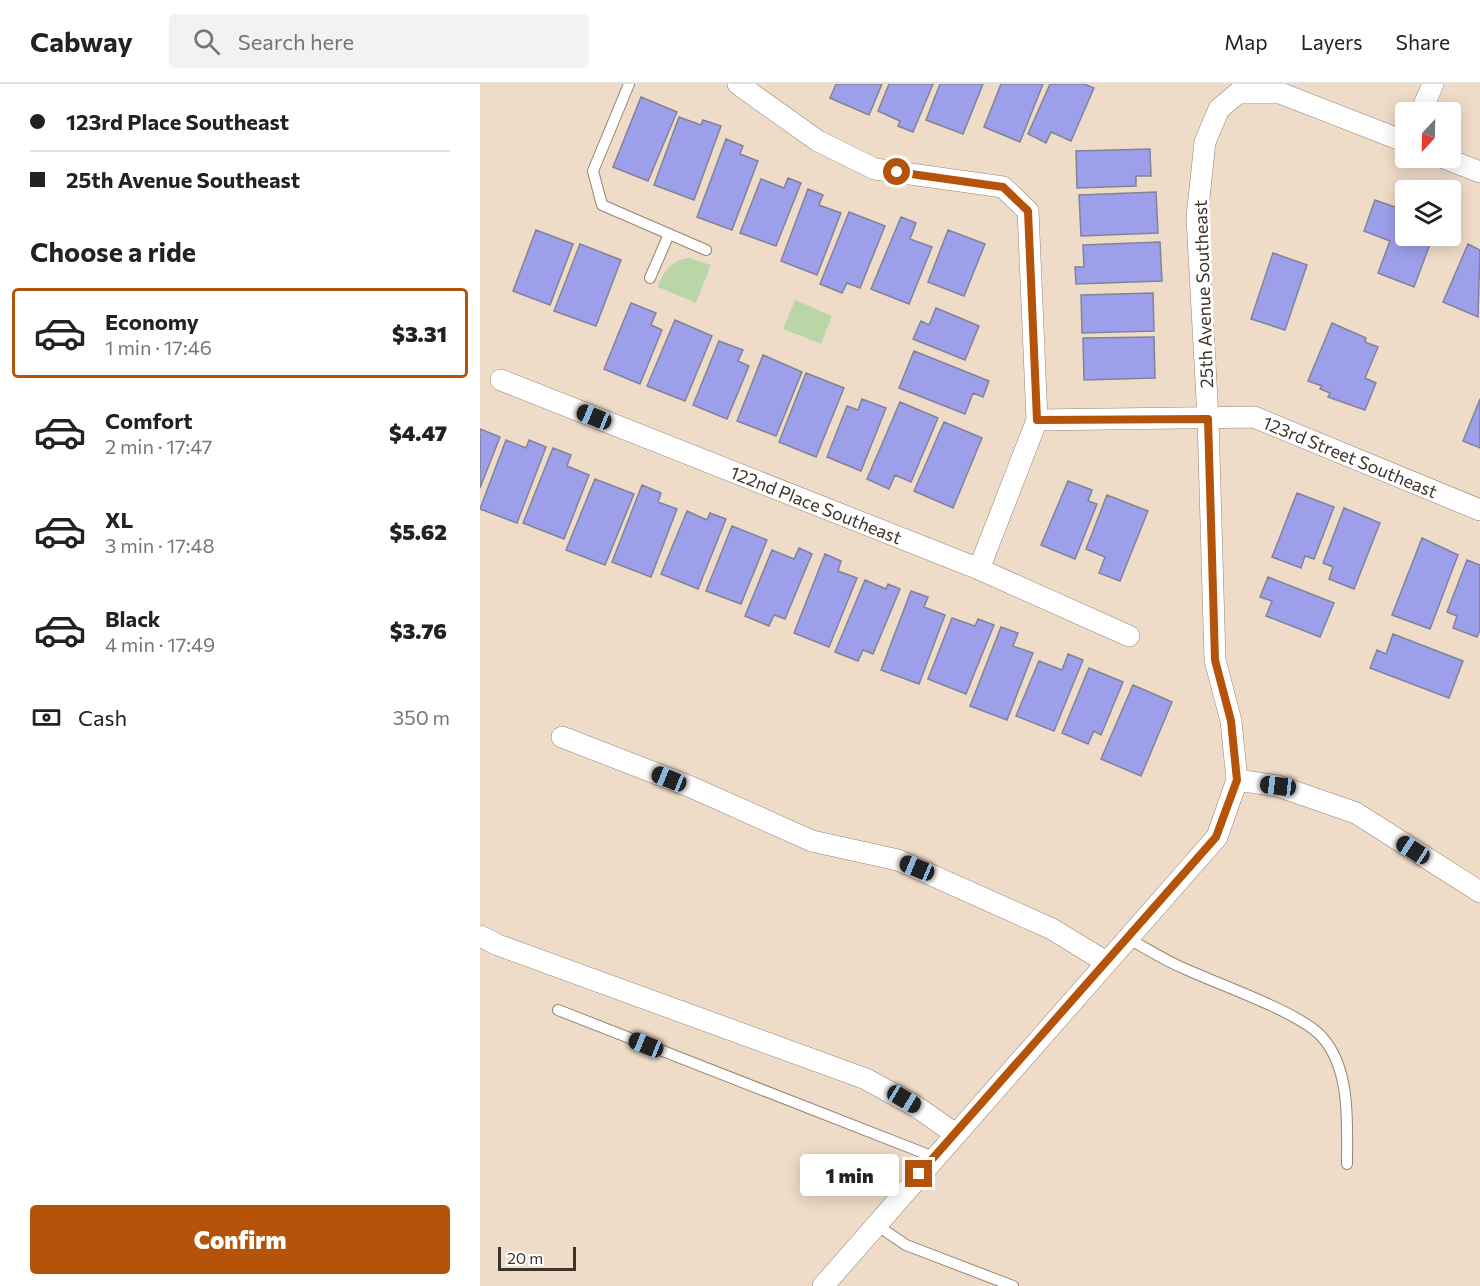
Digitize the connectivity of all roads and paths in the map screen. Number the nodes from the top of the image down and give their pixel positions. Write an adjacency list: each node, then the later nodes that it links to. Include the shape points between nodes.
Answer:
1 (629, 84): 8 (lane, via 593,171 602,205)
2 (738, 84): 13 (street, via 818,141 875,169 1003,187 1028,211)
3 (1433, 84): 4 (street)
4 (1425, 102)
5 (1395, 138): 12 (street, 25th Avenue Southeast, via 1280,93 1238,93 1219,109 1205,142 1197,217)
6 (1461, 165): 7 (street)
7 (1480, 172)
8 (669, 234): 9 (lane); 10 (lane)
9 (706, 250)
10 (650, 278)
11 (501, 380): 15 (street, 122nd Place Southeast)
12 (1208, 419): 13 (street, 123rd Street Southeast); 14 (street, 123rd Street Southeast, via 1254,417); 18 (street, 25th Avenue Southeast, via 1215,660 1231,721)
13 (1037, 420): 15 (street)
14 (1480, 510)
15 (979, 568): 16 (street, 122nd Place Southeast)
16 (1129, 636)
17 (562, 737): 22 (street, via 691,787 812,841 898,860 1052,929)
18 (1237, 780): 19 (street, via 1278,786 1356,813); 21 (street, 25th Avenue Southeast, via 1216,837)
19 (1480, 892)
20 (480, 936): 24 (street, via 866,1079)
21 (1127, 938): 22 (street, 25th Avenue Southeast); 26 (lane, via 1180,967 1303,1021 1323,1037 1347,1097)
22 (1106, 962): 24 (street, 25th Avenue Southeast)
23 (558, 1010): 25 (lane)
24 (954, 1133): 25 (street, 25th Avenue Southeast)
25 (934, 1157): 27 (street, 25th Avenue Southeast)
26 (1347, 1164)
27 (875, 1224): 28 (street, 25th Avenue Southeast); 29 (lane, via 906,1245)
28 (823, 1286)
29 (1013, 1286)

